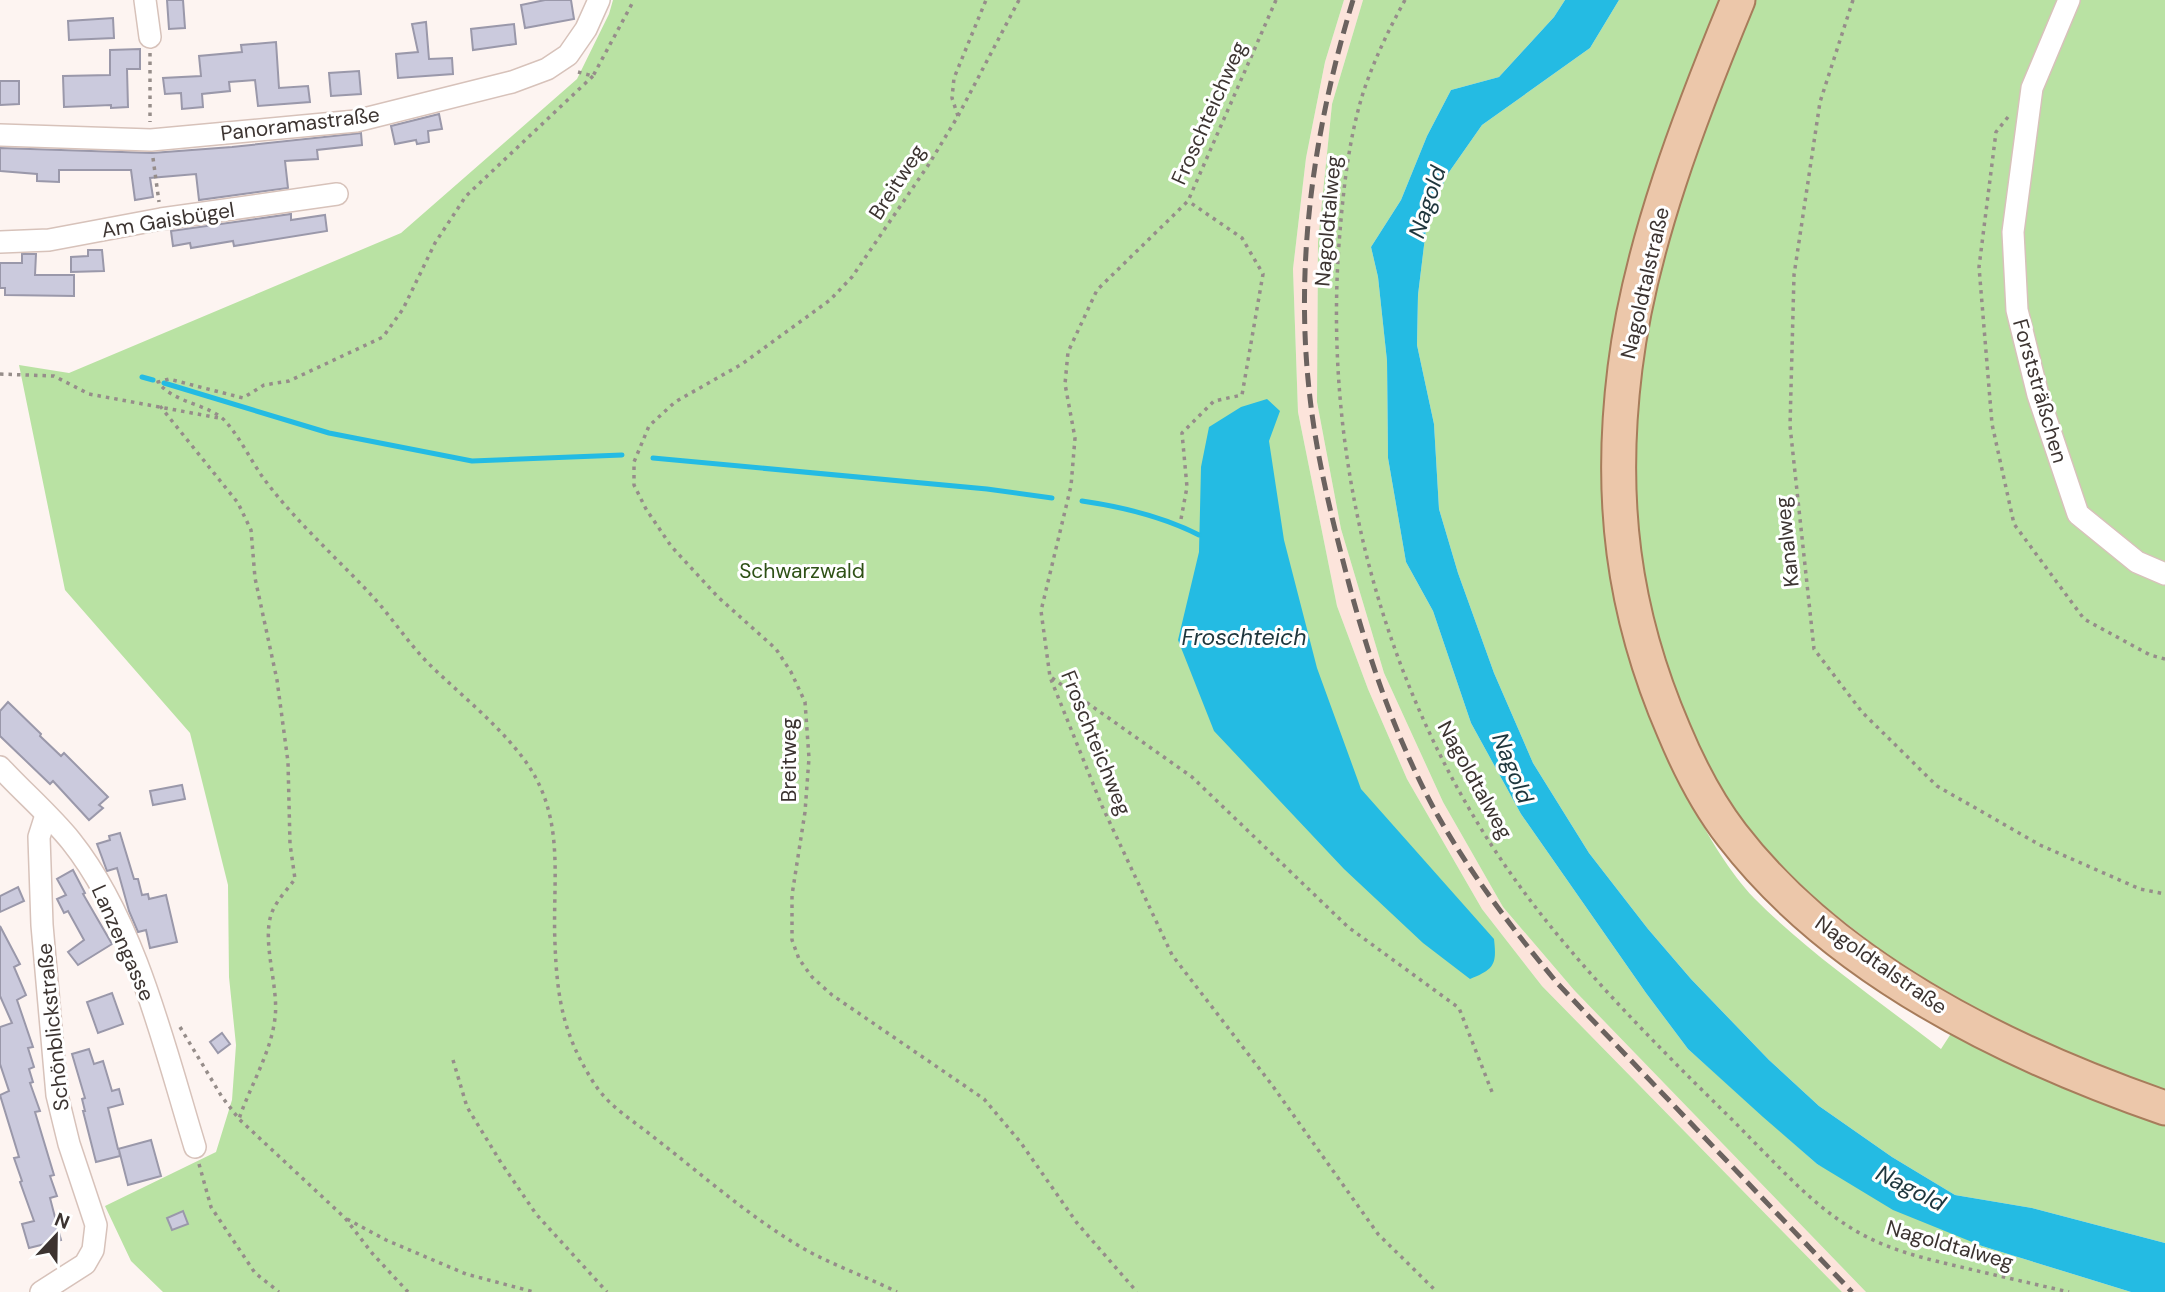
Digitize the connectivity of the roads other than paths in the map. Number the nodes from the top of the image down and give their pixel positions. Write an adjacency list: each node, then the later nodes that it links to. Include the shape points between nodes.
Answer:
1 (145, 0): 5 (street)
2 (599, 0): 6 (street, Panoramastraße, via 568,55 547,69 356,121 151,140)
3 (1738, 0): 12 (main road, Nagoldtalstraße, via 1666,194 1636,302 1625,366 1618,460 1624,561 1636,622 1667,714 1699,782 1731,834 1769,879 1838,940 1956,1017 2046,1062)
4 (2069, 0): 9 (street, Forststräßchen, via 2032,88 2013,232 2017,310 2038,395 2078,514 2137,562)
5 (149, 37)
6 (0, 135)
7 (337, 194): 8 (street, Am Gaisbügel, via 49,240)
8 (0, 242)
9 (2165, 574)
10 (0, 767): 11 (street, Lanzengasse)
11 (46, 815): 13 (street, Lanzengasse, via 71,841 107,898 146,987); 14 (street, Schönblickstraße, via 39,837 57,1095 96,1225 93,1250 85,1264)
12 (2165, 1108)
13 (195, 1147)
14 (41, 1292)

